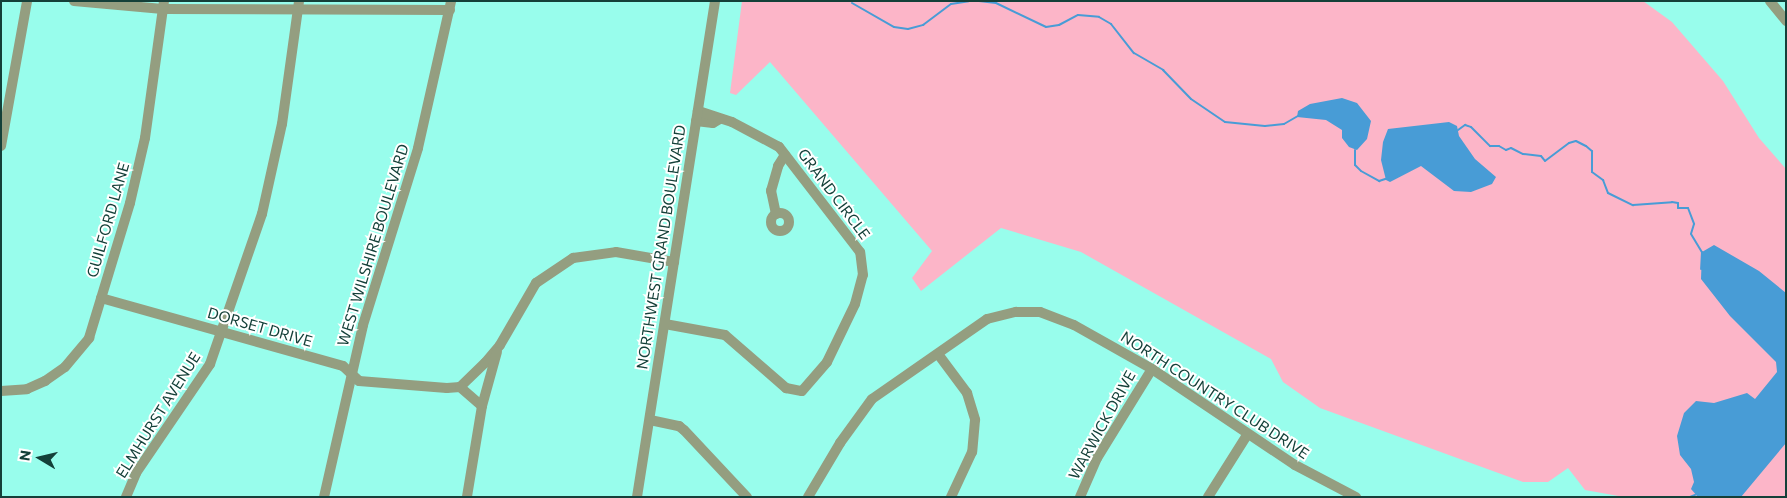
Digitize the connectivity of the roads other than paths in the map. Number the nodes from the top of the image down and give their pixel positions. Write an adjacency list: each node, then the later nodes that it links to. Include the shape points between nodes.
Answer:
1 (27, 1): 10 (street)
2 (74, 1): 5 (street)
3 (715, 1): 9 (street, NORTHWEST GRAND BOULEVARD)
4 (1770, 1): 8 (street)
5 (163, 5): 6 (street); 14 (street, GUILFORD LANE, via 146,138)
6 (299, 5): 7 (street); 16 (street, ELMHURST AVENUE, via 282,124 262,214)
7 (451, 6): 20 (street, WEST WILSHIRE BOULEVARD, via 418,148)
8 (1786, 21)
9 (697, 116): 11 (street, GRAND CIRCLE, via 715,114 761,135); 13 (street, NORTHWEST GRAND BOULEVARD)
10 (1, 146)
11 (785, 155): 12 (street, via 775,173 771,191); 15 (street, GRAND CIRCLE, via 842,227 862,260 863,275 855,304 828,362 802,391 795,391 786,388 725,335)
12 (776, 214)
13 (674, 262): 15 (street, NORTHWEST GRAND BOULEVARD); 17 (street, via 616,252 573,258 536,283)
14 (101, 298): 16 (street, DORSET DRIVE); 22 (street, GUILFORD LANE, via 88,338 65,367 27,389)
15 (665, 324): 24 (street, NORTHWEST GRAND BOULEVARD)
16 (220, 331): 20 (street, DORSET DRIVE, via 343,366); 27 (street, ELMHURST AVENUE, via 210,364 136,473)
17 (500, 345): 21 (street); 23 (street)
18 (938, 354): 19 (street, NORTH COUNTRY CLUB DRIVE, via 987,319 1016,312 1040,312 1074,325); 32 (street, NORTH COUNTRY CLUB DRIVE, via 872,399 840,443); 33 (street, via 967,393 975,420 972,452)
19 (1152, 368): 25 (street, NORTH COUNTRY CLUB DRIVE); 34 (street, WARWICK DRIVE, via 1097,458)
20 (351, 376): 21 (street, DORSET DRIVE, via 359,381); 28 (street, WEST WILSHIRE BOULEVARD)
21 (460, 387): 23 (street)
22 (1, 391)
23 (482, 406): 29 (street)
24 (650, 420): 30 (street, NORTHWEST GRAND BOULEVARD); 31 (street, via 679,426)
25 (1247, 435): 26 (street, NORTH COUNTRY CLUB DRIVE); 35 (street)
26 (1340, 494): 36 (street, NORTH COUNTRY CLUB DRIVE)
27 (126, 497)
28 (324, 497)
29 (467, 497)
30 (637, 497)
31 (748, 497)
32 (808, 497)
33 (951, 497)
34 (1080, 497)
35 (1208, 497)
36 (1356, 497)

